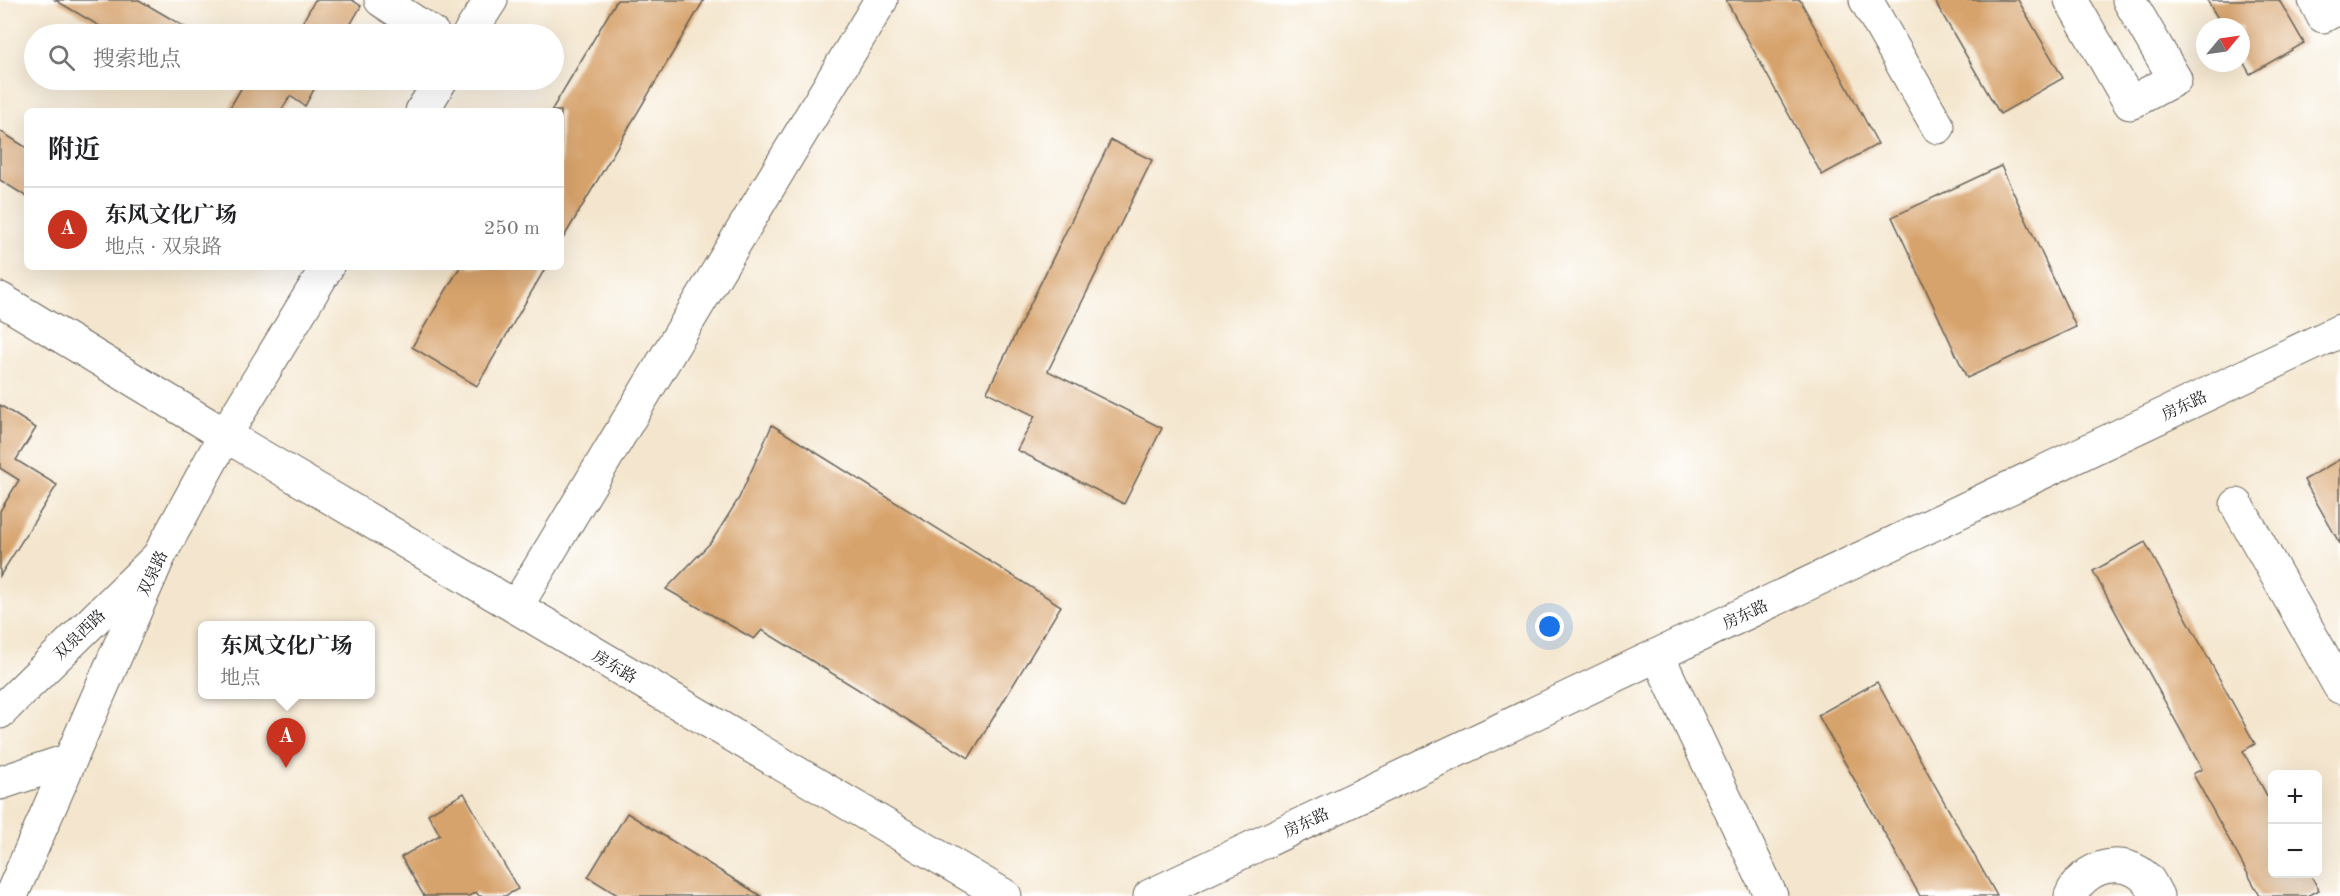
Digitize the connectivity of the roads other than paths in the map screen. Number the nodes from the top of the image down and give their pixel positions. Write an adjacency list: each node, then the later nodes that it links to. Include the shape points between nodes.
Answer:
1 (381, 0): 9 (main road)
2 (491, 0): 10 (main road)
3 (881, 0): 20 (main road)
4 (1866, 0): 13 (main road)
5 (2071, 0): 6 (main road, via 2130,103 2175,80)
6 (2129, 0)
7 (2315, 0): 8 (main road, via 2323,16)
8 (2340, 7)
9 (418, 24)
10 (475, 24)
11 (435, 90): 12 (main road)
12 (424, 108)
13 (1938, 127)
14 (325, 270): 17 (main road, 双泉路)
15 (0, 298): 17 (main road, 房东路)
16 (2340, 331): 21 (main road, 房东路)
17 (225, 435): 19 (main road, 双泉路); 20 (main road, 房东路)
18 (2237, 506): 22 (main road)
19 (159, 556): 23 (main road, 双泉西路); 24 (main road, 双泉路)
20 (516, 607): 27 (main road, 房东路)
21 (1658, 656): 28 (main road, 房东路); 29 (main road)
22 (2340, 687)
23 (0, 712)
24 (70, 760): 25 (main road); 26 (main road, 双泉路)
25 (0, 783)
26 (11, 896)
27 (1005, 896)
28 (1150, 896)
29 (1770, 896)
30 (2071, 896): 31 (main road, via 2086,874 2118,865 2148,880)
31 (2157, 896)

